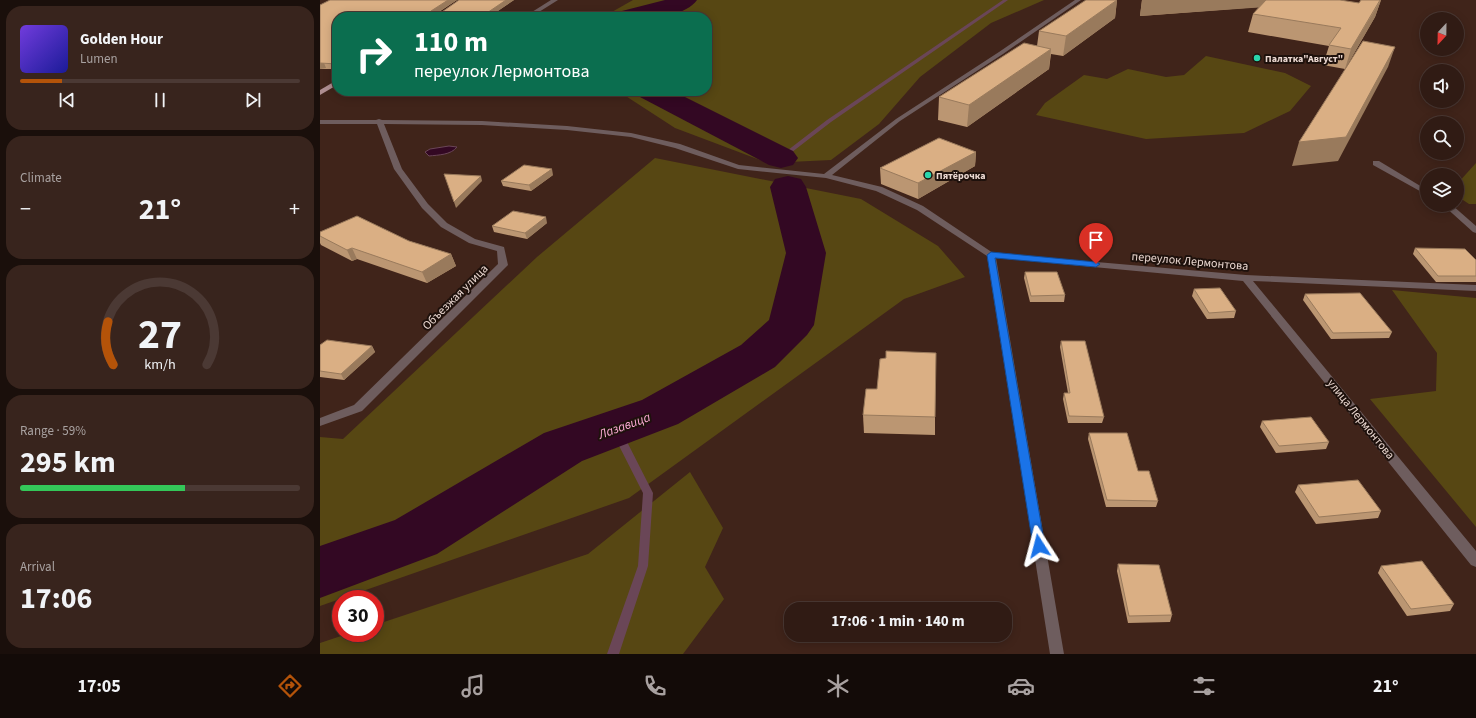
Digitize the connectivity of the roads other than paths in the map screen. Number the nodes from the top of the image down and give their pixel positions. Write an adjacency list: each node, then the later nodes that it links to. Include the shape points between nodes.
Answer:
1 (555, 0): 3 (street)
2 (1078, 0): 9 (street, via 898,120)
3 (535, 12)
4 (332, 85): 5 (main road)
5 (320, 93)
6 (379, 121): 7 (street); 9 (street, via 482,123 631,135 677,146 738,167); 16 (street, Объезжая улица, via 398,169 425,206 444,225 472,241 501,249 503,265 358,408)
7 (320, 122)
8 (1376, 163): 10 (street)
9 (826, 176): 13 (street, via 879,189 920,208)
10 (1420, 189)
11 (1454, 212): 12 (street)
12 (1476, 230)
13 (991, 255): 14 (street, переулок Лермонтова); 18 (street)
14 (1246, 278): 15 (street, переулок Лермонтова); 17 (street, улица Лермонтова)
15 (1476, 288)
16 (320, 422)
17 (1476, 561)
18 (1057, 654)

